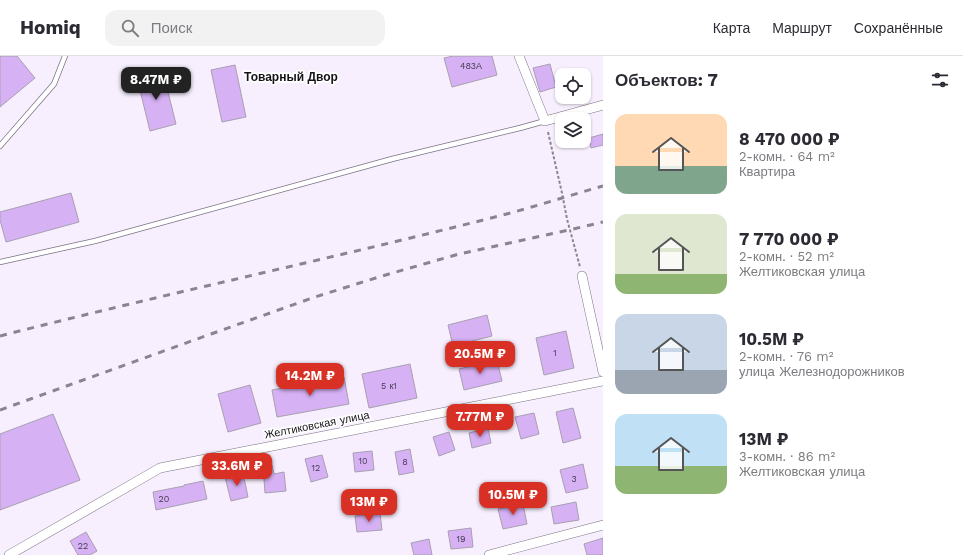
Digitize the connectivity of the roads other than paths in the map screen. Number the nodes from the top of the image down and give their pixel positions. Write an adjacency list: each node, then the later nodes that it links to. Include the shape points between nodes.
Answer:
1 (65, 56): 5 (lane, via 54,84)
2 (519, 56): 4 (street)
3 (603, 105): 4 (street)
4 (545, 121): 6 (lane, via 392,159 95,241)
5 (0, 146)
6 (0, 262)
7 (582, 276): 8 (street)
8 (603, 372)
9 (603, 382): 11 (street, Желтиковская улица, via 160,468)
10 (603, 525): 12 (street)
11 (9, 555)
12 (489, 555)

